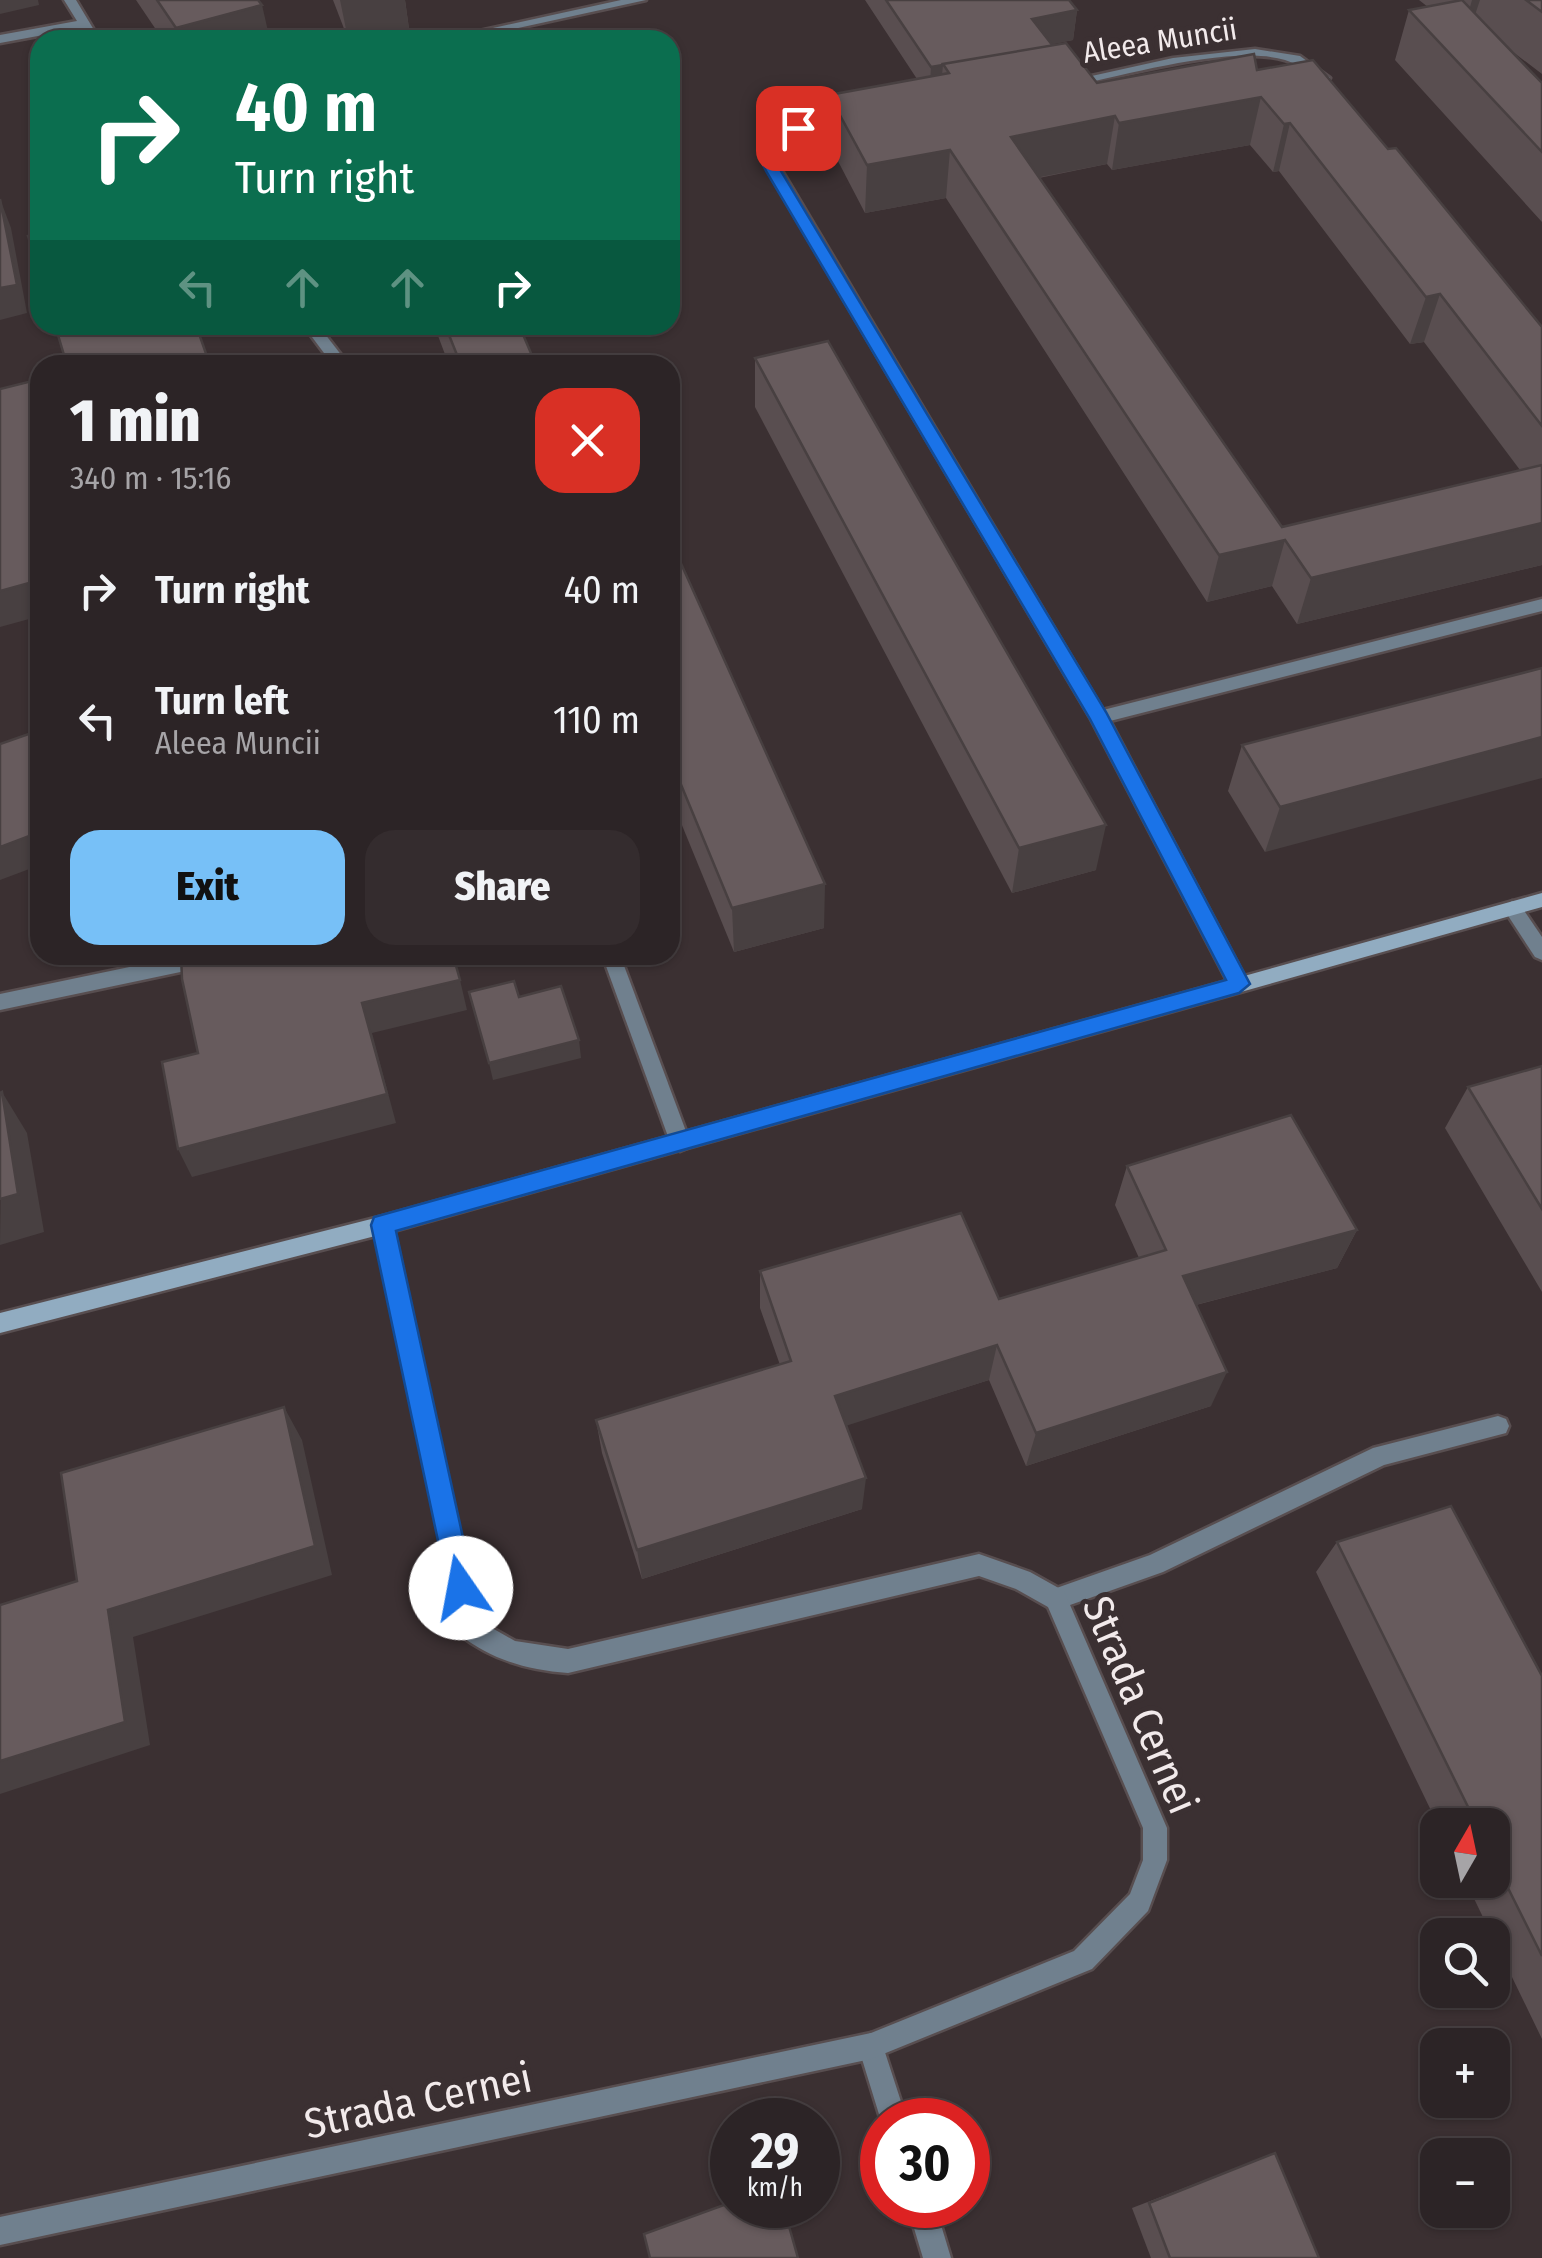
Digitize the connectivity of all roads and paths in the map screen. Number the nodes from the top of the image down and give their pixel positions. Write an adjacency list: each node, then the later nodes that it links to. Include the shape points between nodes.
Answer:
1 (70, 0): 3 (street)
2 (640, 0): 6 (street)
3 (84, 24): 4 (street); 5 (street)
4 (50, 30)
5 (88, 30)
6 (493, 30)
7 (30, 34): 8 (street)
8 (0, 39)
9 (1045, 86): 10 (street, Aleea Muncii, via 1271,53 1314,68)
10 (1340, 97)
11 (874, 116): 15 (street, via 780,135 768,146 768,158)
12 (318, 335): 13 (street)
13 (333, 355)
14 (1542, 605): 15 (street)
15 (1099, 717): 21 (street)
16 (1542, 900): 17 (street)
17 (1512, 908): 18 (street); 21 (street)
18 (1542, 952)
19 (175, 965): 22 (street)
20 (615, 965): 23 (street)
21 (1239, 984): 23 (street)
22 (0, 1002)
23 (680, 1142): 24 (street)
24 (383, 1225): 25 (street); 27 (street, Strada Cernei, via 468,1626 488,1643 568,1661 978,1566)
25 (0, 1323)
26 (1498, 1426): 27 (street, via 1380,1455 1156,1564)
27 (1056, 1599): 28 (street, Strada Cernei, via 1154,1828 1155,1860 1139,1902 1083,1960)
28 (871, 2046): 29 (street); 31 (street, Strada Cernei)
29 (887, 2098)
30 (928, 2228): 32 (street)
31 (0, 2231)
32 (938, 2258)

